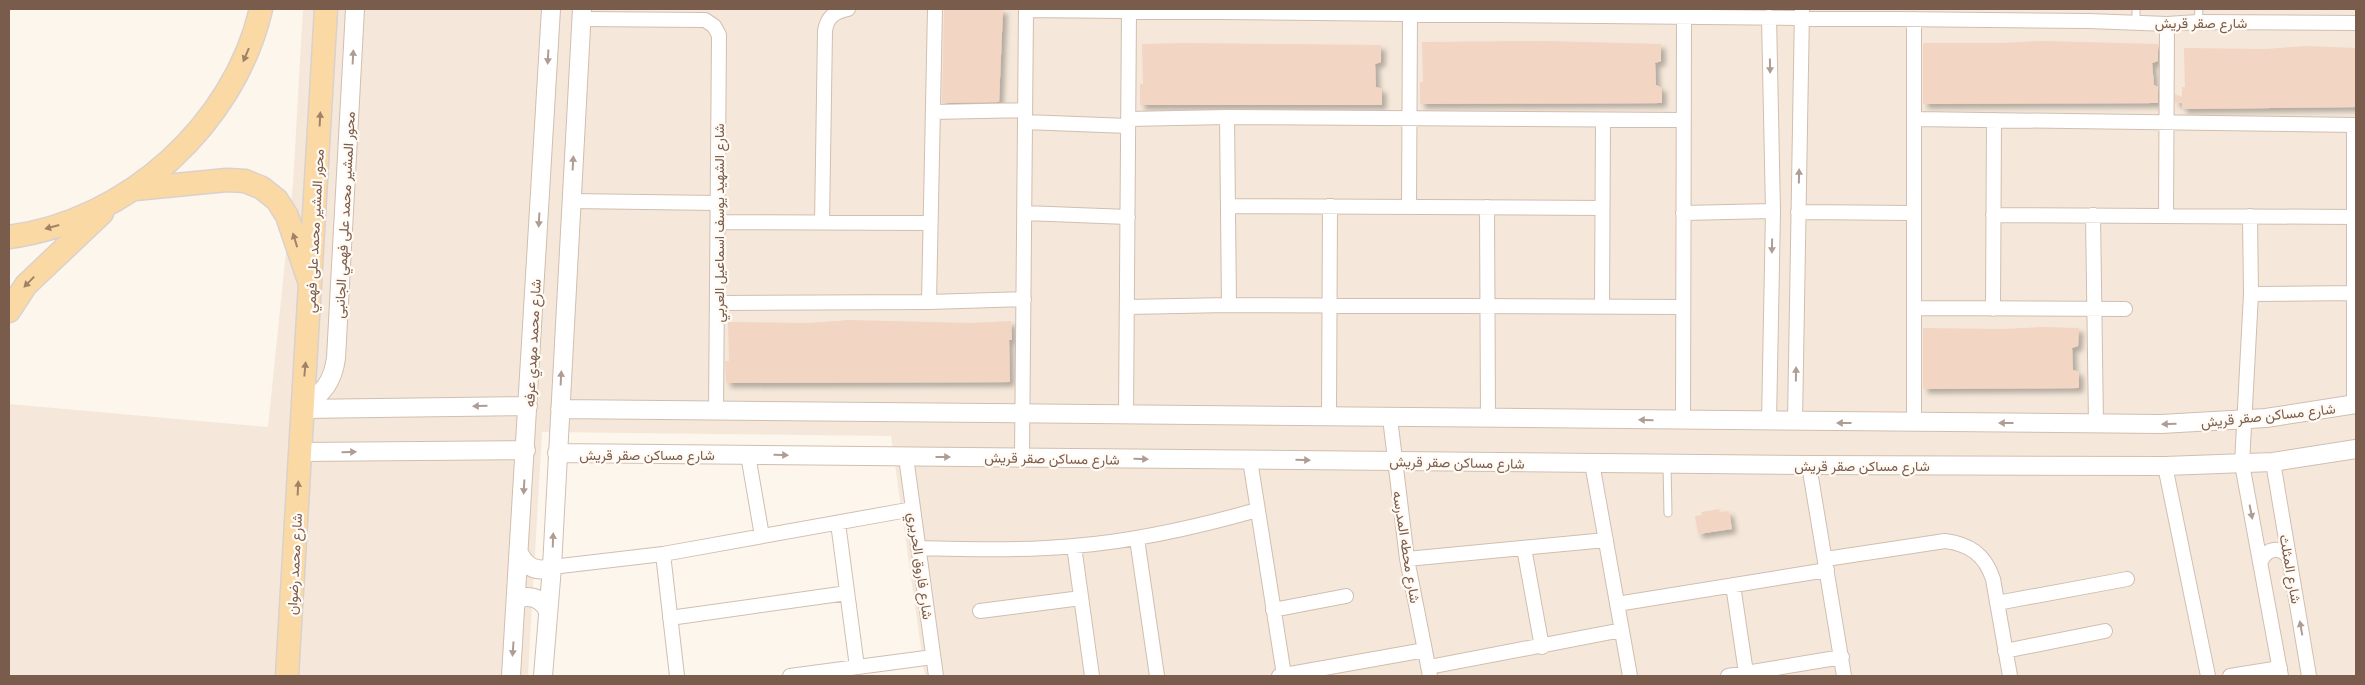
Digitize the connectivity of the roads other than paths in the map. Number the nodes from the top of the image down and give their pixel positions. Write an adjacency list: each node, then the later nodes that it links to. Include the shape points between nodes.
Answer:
1 (261, 9): 36 (main road, one-way to 36, via 245,57 209,118 185,146)
2 (326, 9): 61 (main road, محور المشير محمد على فهمي, one-way to 2)
3 (355, 9): 80 (street, محور المشير محمد على فهمي الجانبى, one-way to 3, via 329,384 336,358)
4 (551, 9): 79 (street, شارع محمد مهدي عرفه, one-way to 79)
5 (848, 9): 57 (street, via 830,16 825,31)
6 (934, 9): 25 (street)
7 (1026, 9): 8 (street, شارع صقر قريش); 26 (street)
8 (1129, 11): 14 (street, شارع صقر قريش); 33 (street)
9 (1426, 11): 10 (street, شارع صقر قريش); 14 (street, شارع صقر قريش)
10 (1543, 12): 11 (street, شارع صقر قريش)
11 (1634, 12): 21 (street, شارع صقر قريش)
12 (1801, 13): 20 (street, شارع صقر قريش); 22 (street, شارع صقر قريش); 46 (street, one-way to 12)
13 (582, 14): 38 (street, one-way to 13); 39 (street, شارع الشهيد يوسف اسماعيل العربي, via 705,20 714,26 719,35)
14 (1410, 14): 28 (street)
15 (1990, 14): 16 (street, شارع صقر قريش); 20 (street, شارع صقر قريش)
16 (2065, 15): 17 (street, شارع صقر قريش)
17 (2089, 15): 18 (street, شارع صقر قريش)
18 (2136, 15): 24 (street, شارع صقر قريش)
19 (2198, 15): 23 (street, شارع صقر قريش); 24 (street, شارع صقر قريش)
20 (1907, 16): 29 (street)
21 (1684, 17): 22 (street, شارع صقر قريش); 31 (street)
22 (1770, 18): 45 (street, one-way to 45)
23 (2356, 23)
24 (2167, 24): 34 (street)
25 (933, 112): 26 (street); 58 (street)
26 (1025, 116): 33 (street); 47 (street)
27 (1227, 117): 28 (street); 33 (street); 40 (street)
28 (1410, 118): 30 (street); 42 (street)
29 (1914, 119): 32 (street); 49 (street)
30 (1603, 120): 31 (street); 44 (street)
31 (1684, 120): 48 (street)
32 (1994, 120): 34 (street); 50 (street)
33 (1128, 122): 54 (street)
34 (2166, 123): 35 (street); 52 (street)
35 (2355, 125): 55 (street)
36 (135, 189): 37 (main road); 61 (main road, one-way to 36, via 287,216 277,200 262,188 245,181 226,180)
37 (115, 200): 59 (main road, one-way to 59, via 65,223); 77 (main road, one-way to 77, via 26,285)
38 (571, 201): 39 (street); 81 (street, one-way to 38)
39 (718, 204): 56 (street, شارع الشهيد يوسف اسماعيل العربي)
40 (1228, 206): 41 (street); 67 (street)
41 (1330, 206): 42 (street); 68 (street)
42 (1410, 207): 43 (street)
43 (1487, 207): 44 (street); 69 (street)
44 (1602, 208): 70 (street)
45 (1772, 211): 48 (street); 90 (street, one-way to 90)
46 (1798, 212): 49 (street); 91 (street, one-way to 46)
47 (1024, 213): 54 (street); 64 (street)
48 (1683, 213): 72 (street)
49 (1914, 214): 73 (street)
50 (1993, 215): 51 (street); 74 (street)
51 (2093, 215): 52 (street); 75 (street)
52 (2166, 216): 53 (street)
53 (2250, 216): 55 (street); 63 (street, شارع المثلث)
54 (1128, 217): 71 (street)
55 (2354, 217): 60 (street)
56 (718, 222): 57 (street); 66 (street, شارع الشهيد يوسف اسماعيل العربي)
57 (822, 223): 58 (street)
58 (930, 224): 65 (street)
59 (9, 237)
60 (2355, 260): 62 (street)
61 (312, 286): 80 (main road, محور المشير محمد على فهمي, one-way to 61)
62 (2354, 293): 63 (street); 78 (street)
63 (2251, 294): 88 (street, شارع المثلث)
64 (1024, 299): 65 (street); 83 (street)
65 (929, 302): 66 (street)
66 (717, 303): 82 (street, شارع الشهيد يوسف اسماعيل العربي)
67 (1229, 305): 68 (street); 71 (street)
68 (1330, 306): 69 (street); 85 (street)
69 (1488, 306): 70 (street); 87 (street)
70 (1602, 306): 72 (street)
71 (1127, 307): 84 (street)
72 (1683, 307): 89 (street)
73 (1914, 308): 74 (street); 92 (street)
74 (1993, 309): 75 (street)
75 (2094, 309): 76 (street); 93 (street)
76 (2126, 309)
77 (9, 311)
78 (2355, 404): 88 (street, شارع مساكن صقر قريش)
79 (528, 406): 80 (street, one-way to 80); 95 (street, شارع محمد مهدي عرفه)
80 (302, 408): 96 (main road, محور المشير محمد على فهمي)
81 (560, 409): 82 (street, شارع مساكن صقر قريش); 97 (street)
82 (716, 410): 83 (street, شارع مساكن صقر قريش)
83 (1022, 414): 84 (street, شارع مساكن صقر قريش); 100 (street)
84 (1126, 415): 85 (street, شارع مساكن صقر قريش)
85 (1329, 417): 86 (street, شارع مساكن صقر قريش)
86 (1390, 418): 87 (street, شارع مساكن صقر قريش); 102 (street, شارع محطه المدرسه)
87 (1488, 419): 89 (street, شارع مساكن صقر قريش, one-way to 87)
88 (2244, 420): 93 (street, شارع مساكن صقر قريش, one-way to 93); 106 (street, شارع المثلث)
89 (1683, 421): 90 (street, شارع مساكن صقر قريش)
90 (1769, 422): 91 (street, شارع مساكن صقر قريش)
91 (1795, 422): 92 (street, شارع مساكن صقر قريش, one-way to 91)
92 (1914, 423): 93 (street, شارع مساكن صقر قريش, one-way to 92)
93 (2096, 424)
94 (2356, 449): 103 (street, شارع مساكن صقر قريش)
95 (526, 450): 96 (street, one-way to 95); 120 (street, شارع محمد مهدي عرفه, one-way to 120)
96 (300, 452): 149 (main road, شارع محمد رضوان, one-way to 96)
97 (557, 453): 98 (street, شارع مساكن صقر قريش); 125 (street, one-way to 97)
98 (748, 455): 99 (street, شارع مساكن صقر قريش, one-way to 99); 113 (street)
99 (906, 457): 100 (street, شارع مساكن صقر قريش, one-way to 100); 109 (street, شارع فاروق الحريري)
100 (1022, 458): 101 (street, شارع مساكن صقر قريش, one-way to 101)
101 (1250, 460): 102 (street, شارع مساكن صقر قريش, one-way to 102); 110 (street)
102 (1394, 461): 104 (street, شارع مساكن صقر قريش); 122 (street, شارع محطه المدرسه)
103 (2273, 462): 106 (street, شارع مساكن صقر قريش); 121 (street, شارع المثلث)
104 (1592, 463): 105 (street, شارع مساكن صقر قريش); 115 (street)
105 (1667, 464): 107 (street, شارع مساكن صقر قريش); 111 (lane)
106 (2242, 464): 108 (street, شارع مساكن صقر قريش); 123 (street, شارع المثلث, one-way to 123)
107 (1809, 465): 108 (street, شارع مساكن صقر قريش); 124 (street)
108 (2165, 466): 162 (street)
109 (913, 509): 112 (street); 117 (street, شارع فاروق الحريري)
110 (1257, 510): 114 (street); 134 (street)
111 (1668, 513)
112 (838, 523): 113 (street); 128 (street)
113 (762, 536): 119 (street)
114 (1137, 539): 116 (street); 156 (street)
115 (1606, 540): 118 (street); 133 (street)
116 (1074, 546): 117 (street); 130 (street)
117 (918, 548): 143 (street, شارع فاروق الحريري)
118 (1524, 548): 122 (street); 140 (street)
119 (663, 554): 125 (street); 137 (street)
120 (520, 555): 125 (street, via 533,568); 131 (street, شارع محمد مهدي عرفه)
121 (2289, 557): 123 (street, via 2285,552 2273,550); 164 (street, شارع المثلث, one-way to 121)
122 (1407, 559): 141 (street, شارع محطه المدرسه)
123 (2261, 561): 147 (street, شارع المثلث)
124 (1827, 565): 127 (street); 132 (street, via 1945,541 1958,542 1971,547 1989,567); 144 (street)
125 (552, 567): 135 (street)
126 (2127, 579): 132 (street)
127 (1733, 585): 133 (street); 148 (street)
128 (847, 593): 137 (street); 145 (street)
129 (1346, 596): 134 (street)
130 (1081, 598): 136 (street); 155 (street)
131 (516, 599): 135 (street, via 532,597 542,602); 150 (street, شارع محمد مهدي عرفه, one-way to 150)
132 (1997, 603): 142 (street)
133 (1618, 604): 138 (street)
134 (1273, 610): 157 (street)
135 (548, 611): 151 (street)
136 (980, 611)
137 (670, 618): 152 (street)
138 (1622, 630): 140 (street); 158 (street)
139 (2105, 631): 142 (street)
140 (1542, 647): 146 (street)
141 (1425, 650): 146 (street, شارع محطه المدرسه); 157 (street)
142 (2005, 651): 161 (street)
143 (933, 657): 145 (street); 154 (street, شارع فاروق الحريري)
144 (1842, 657): 148 (street); 160 (street)
145 (857, 667): 153 (street)
146 (1429, 672)
147 (2281, 672): 163 (street)
148 (1746, 673): 159 (street)
149 (287, 676)
150 (511, 676)
151 (543, 676)
152 (677, 676)
153 (790, 676)
154 (936, 676)
155 (1092, 676)
156 (1157, 676)
157 (1281, 676)
158 (1630, 676)
159 (1728, 676)
160 (1844, 676)
161 (2010, 676)
162 (2208, 676)
163 (2230, 676)
164 (2309, 676)

